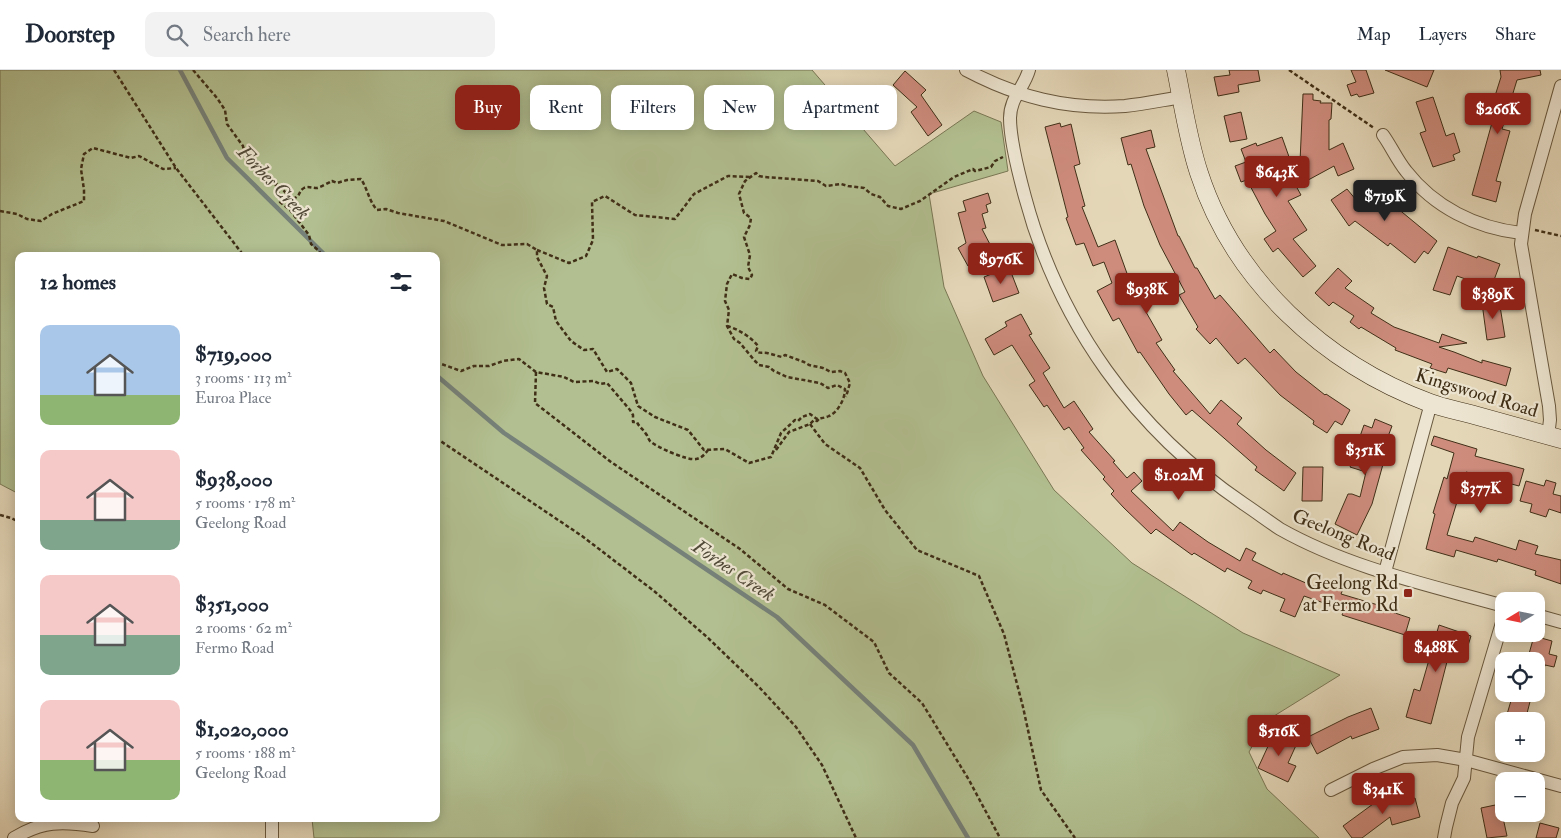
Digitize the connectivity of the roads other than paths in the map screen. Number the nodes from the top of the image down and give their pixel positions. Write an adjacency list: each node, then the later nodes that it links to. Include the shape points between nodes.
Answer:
1 (966, 70): 5 (street)
2 (1029, 70): 5 (street, Geelong Road)
3 (1176, 70): 6 (street, Kingswood Road)
4 (1561, 86): 8 (street)
5 (1016, 93): 6 (street, via 1060,104 1107,106); 11 (street, Geelong Road, via 1010,118 1032,222 1069,310 1105,369 1140,414 1220,488 1280,528 1328,552)
6 (1182, 97): 9 (street, Kingswood Road, via 1194,156 1207,194 1242,260 1266,290 1288,315 1343,359 1373,378)
7 (1383, 135): 8 (street, via 1406,170 1437,201 1473,222)
8 (1521, 233): 10 (street, via 1522,258)
9 (1431, 403): 10 (street, Kingswood Road); 11 (street)
10 (1554, 438)
11 (1385, 572): 12 (street, Geelong Road)
12 (1495, 603)
13 (1545, 618): 14 (street)
14 (1561, 622)
15 (1496, 642): 16 (street, via 1468,737)
16 (1466, 760): 17 (street); 18 (street, via 1437,755 1403,757); 23 (street, via 1464,778 1452,803)
17 (1561, 786)
18 (1331, 790)
19 (272, 822): 22 (street)
20 (93, 826): 21 (street, via 69,822 45,824)
21 (14, 838)
22 (272, 838)
23 (1444, 838)

